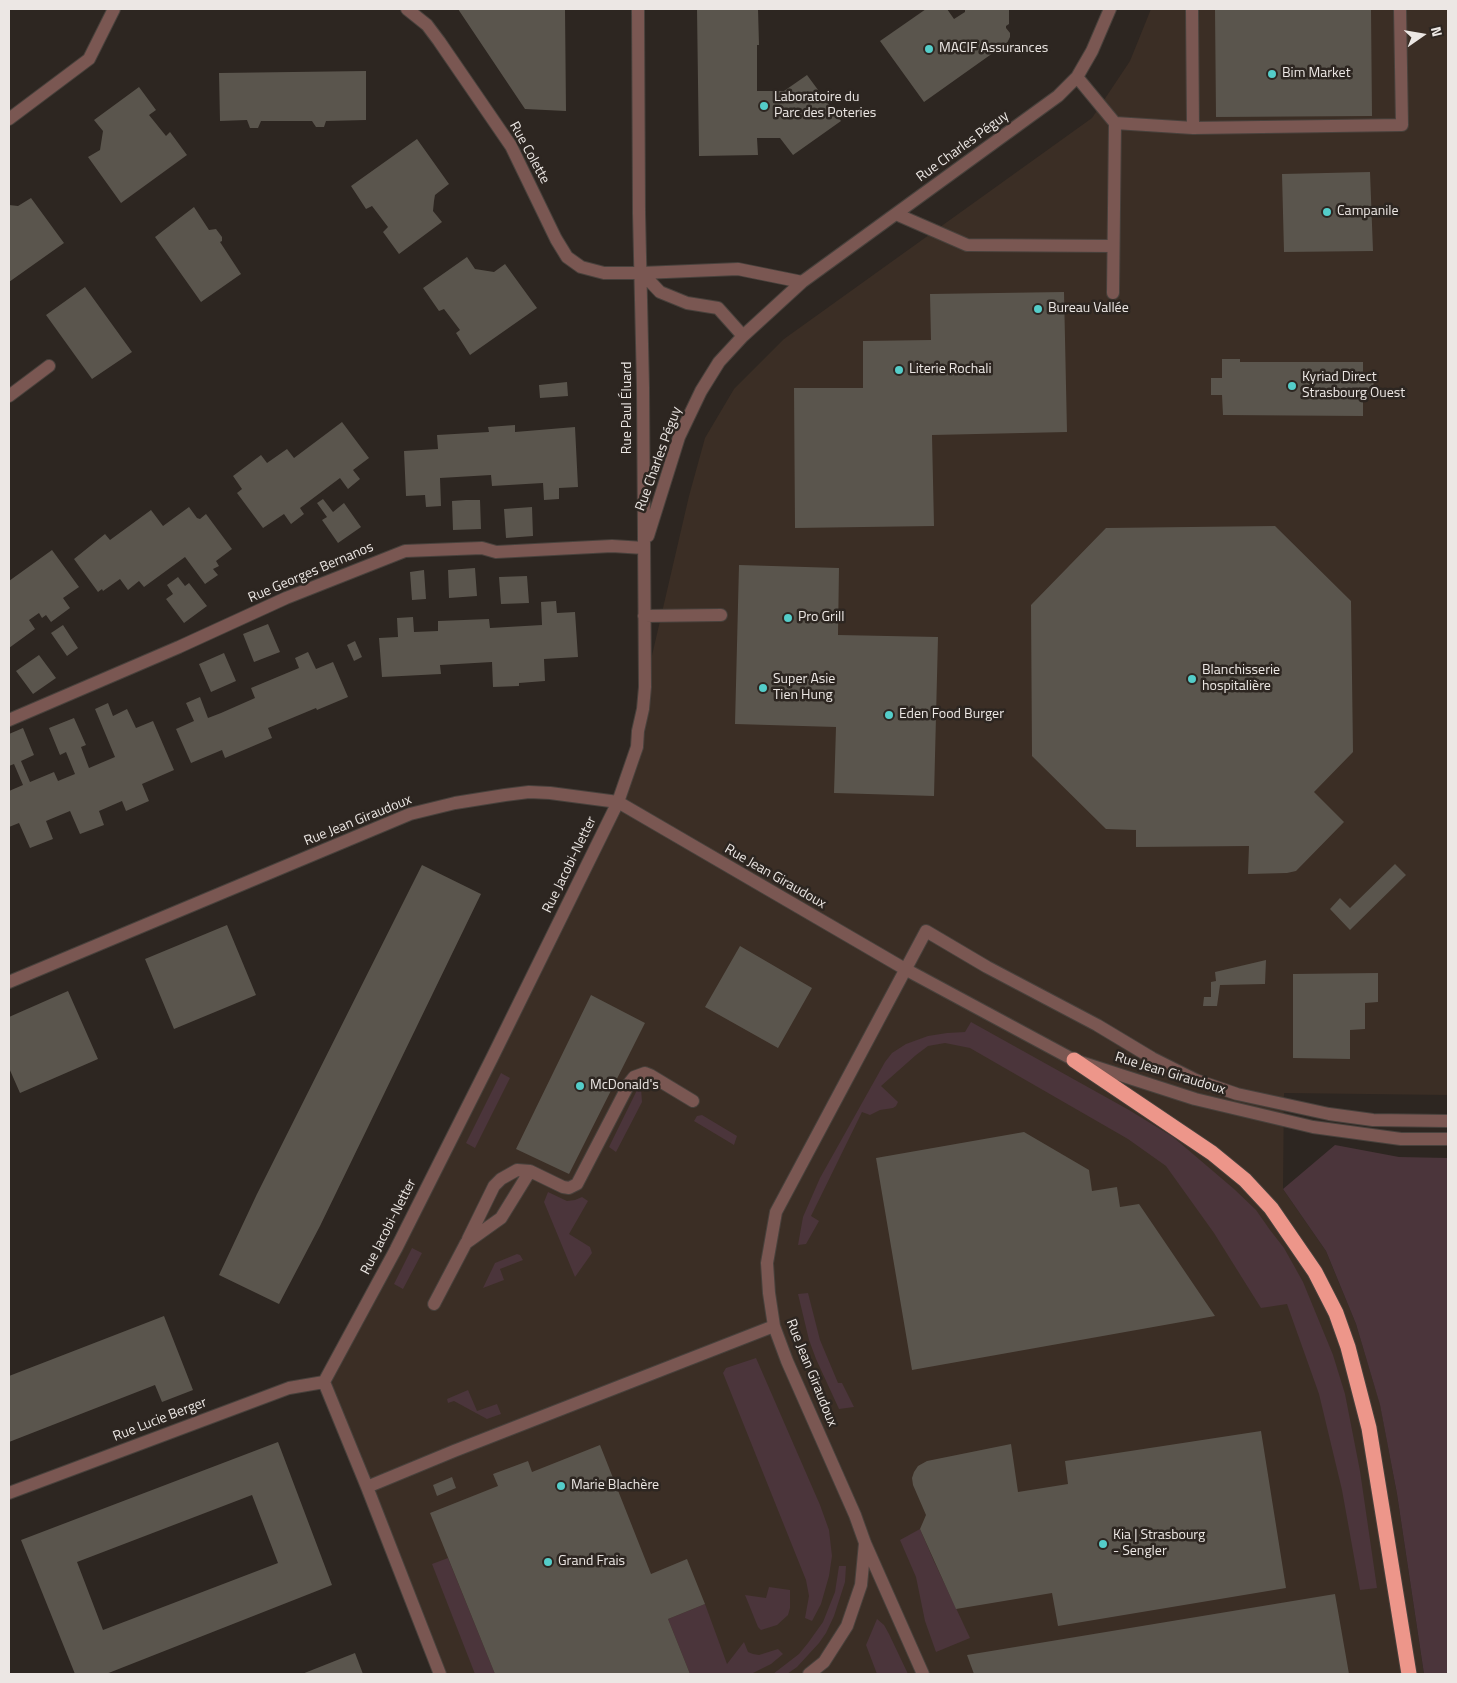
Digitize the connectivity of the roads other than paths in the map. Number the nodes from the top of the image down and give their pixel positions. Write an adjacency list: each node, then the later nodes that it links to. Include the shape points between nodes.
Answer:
1 (114, 9): 8 (street, via 88,59)
2 (407, 9): 13 (street, Rue Colette, via 426,25 439,42 511,146 567,257 581,267 604,273)
3 (638, 9): 13 (street, Rue Paul Éluard)
4 (1110, 9): 7 (street, Rue Charles Péguy)
5 (1192, 9): 10 (street)
6 (1400, 9): 10 (street, via 1402,125)
7 (1076, 77): 9 (street); 11 (street, Rue Charles Péguy, via 1058,96)
8 (10, 116)
9 (1115, 123): 10 (street); 12 (street)
10 (1193, 128)
11 (896, 214): 12 (street, via 966,245); 14 (street, Rue Charles Péguy)
12 (1113, 246): 15 (street)
13 (642, 274): 14 (street, via 738,269); 16 (street, via 660,292 687,303 718,308); 19 (street, Rue Paul Éluard)
14 (802, 282): 16 (street, Rue Charles Péguy)
15 (1112, 293)
16 (743, 336): 19 (street, Rue Charles Péguy, via 719,362 679,437)
17 (49, 366): 18 (street)
18 (9, 396)
19 (644, 548): 21 (street, Rue Paul Éluard); 22 (street, Rue Georges Bernanos, via 405,551 286,598 179,648)
20 (721, 615): 21 (street)
21 (644, 616): 23 (street, Rue Paul Éluard, via 643,709 637,747)
22 (9, 720)
23 (618, 802): 24 (street, Rue Jean Giraudoux); 25 (street, Rue Jean Giraudoux, via 529,792 455,803 410,814); 34 (street, Rue Jacobi-Netter, via 400,1240)
24 (905, 969): 26 (street, Rue Jean Giraudoux); 28 (street, via 926,931 1196,1080 1237,1094 1329,1114 1373,1120); 33 (street, Rue Jean Giraudoux, via 776,1212 767,1263)
25 (9, 982)
26 (1074, 1060): 29 (street, Rue Jean Giraudoux, via 1194,1099 1312,1127 1401,1139); 41 (highway, via 1196,1142 1244,1180 1271,1208 1315,1272 1336,1313 1348,1347 1369,1428)
27 (693, 1101): 30 (street, via 650,1075 639,1074 630,1082 577,1184 562,1187)
28 (1448, 1121)
29 (1448, 1139)
30 (530, 1171): 31 (street, via 501,1218); 31 (street, via 517,1170 494,1186)
31 (466, 1243): 32 (street)
32 (434, 1304)
33 (774, 1326): 35 (street); 37 (street, Rue Jean Giraudoux, via 856,1515)
34 (324, 1382): 35 (street); 36 (street, Rue Lucie Berger, via 289,1388)
35 (367, 1487): 38 (street)
36 (9, 1493)
37 (865, 1543): 39 (street, via 861,1585 847,1626 824,1662); 40 (street, Rue Jean Giraudoux)
38 (440, 1674)
39 (809, 1674)
40 (923, 1674)
41 (1409, 1674)

